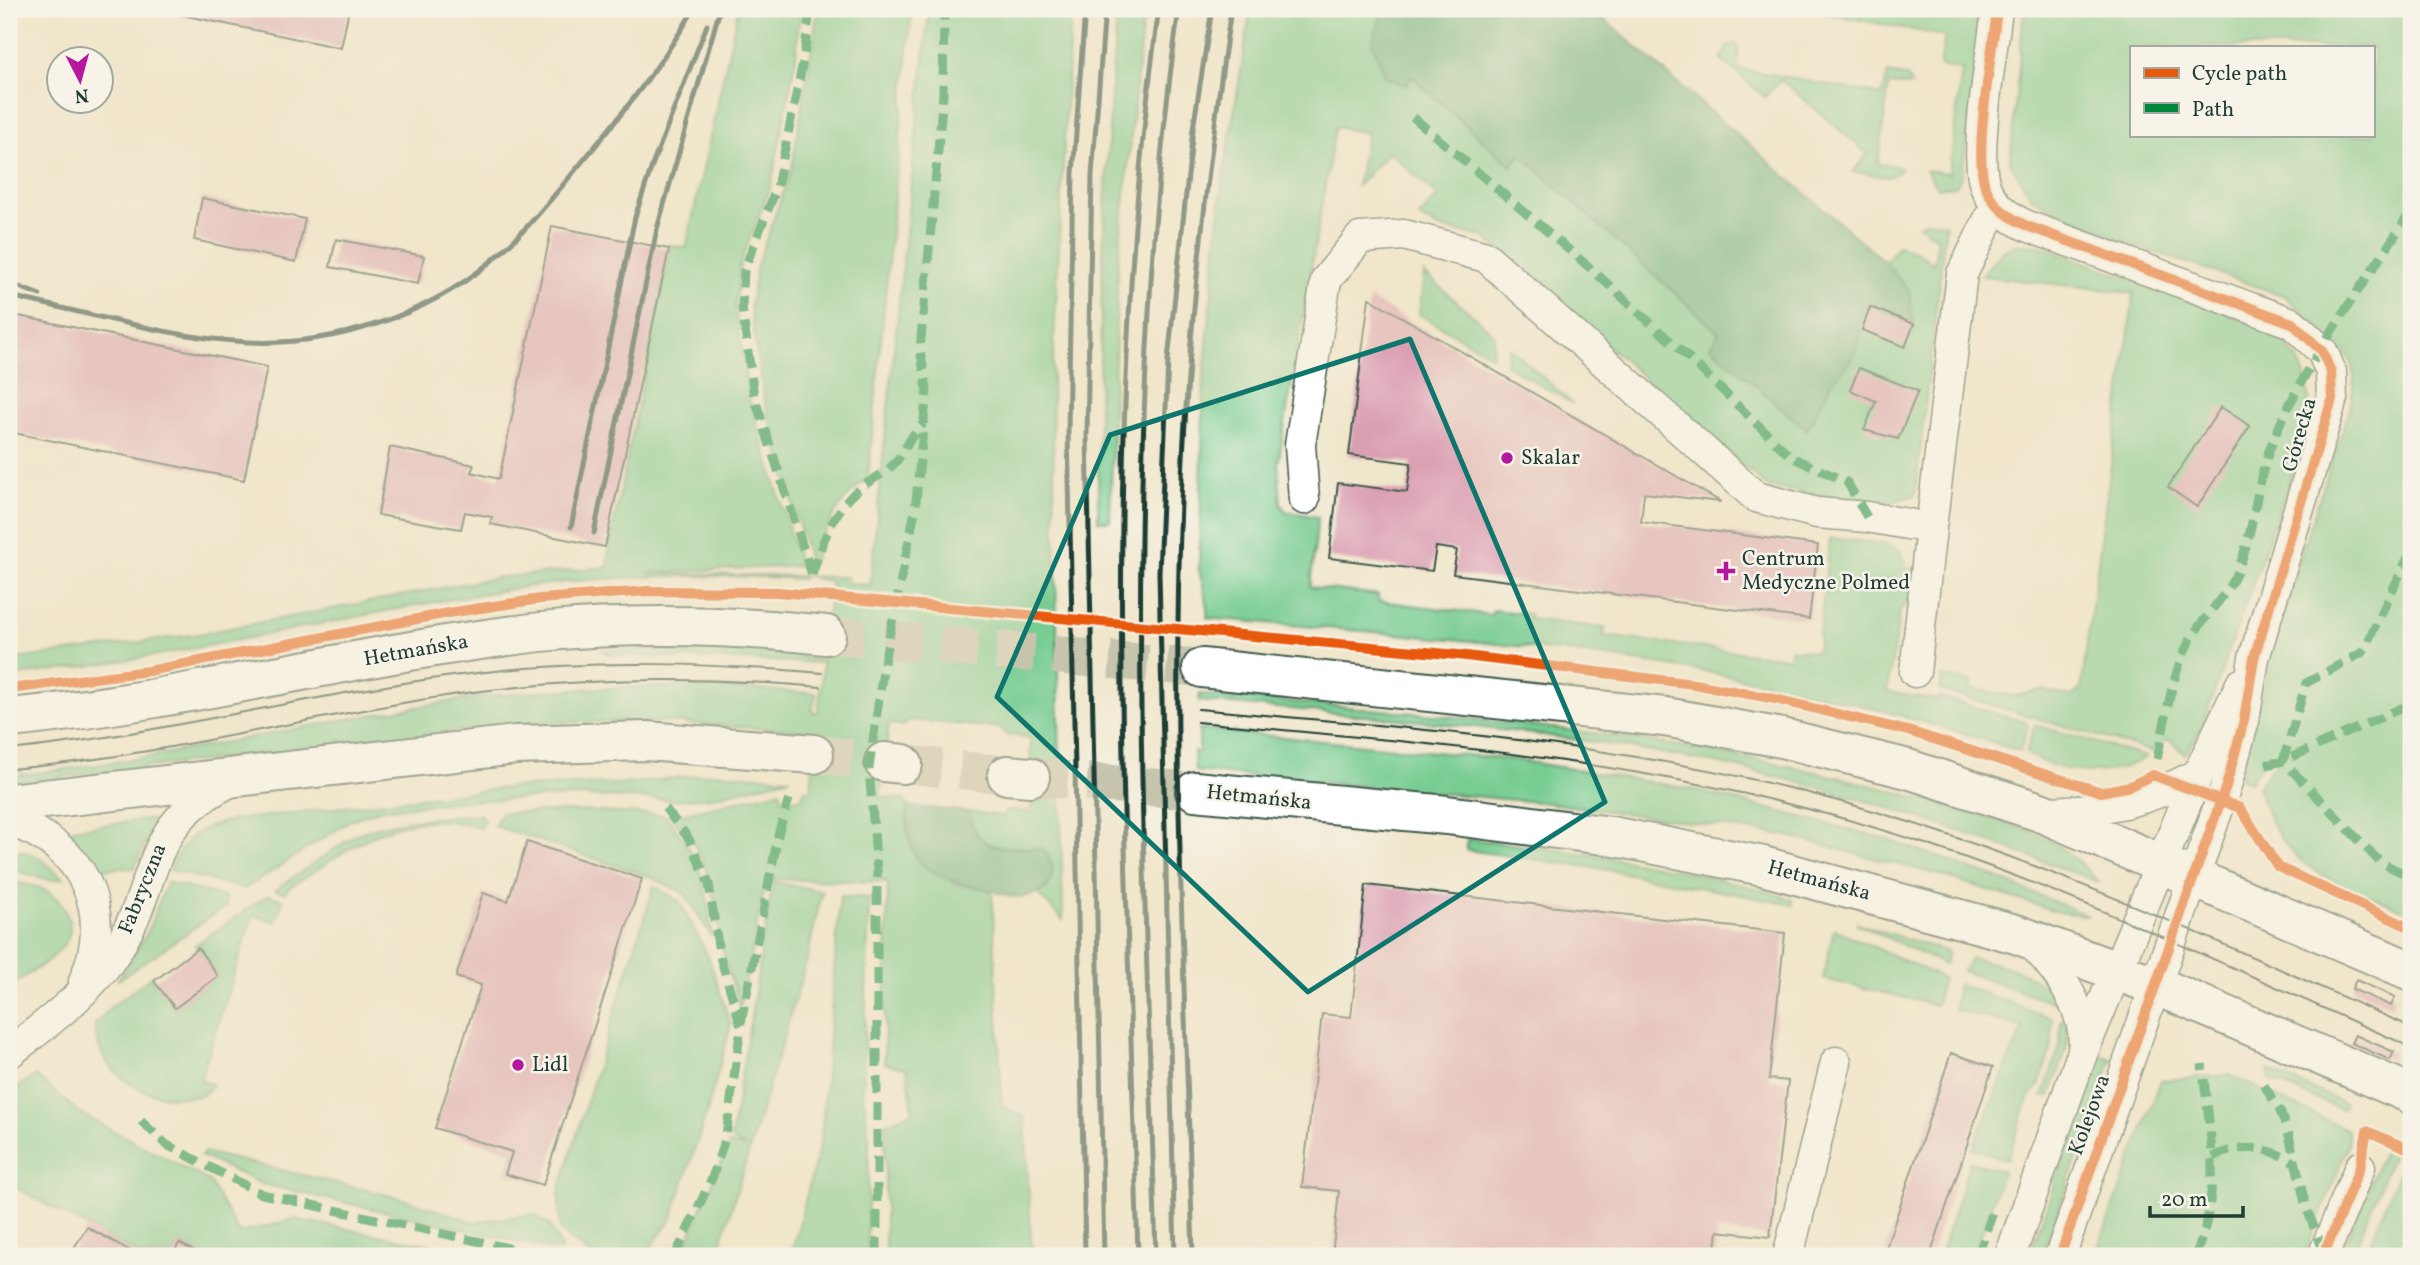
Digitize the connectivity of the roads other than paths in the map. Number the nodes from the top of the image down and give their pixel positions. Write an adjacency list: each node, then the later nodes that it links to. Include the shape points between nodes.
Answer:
1 (1997, 9): 2 (street, via 1981,149 1985,185)
2 (1996, 205): 4 (street, via 1962,274); 6 (street, Górecka, via 2027,226 2279,317 2305,332 2322,351 2333,384 2330,412)
3 (1304, 499): 4 (street, via 1300,445 1326,280 1360,238 1404,235 1486,257 1756,497 1817,513)
4 (1931, 528): 8 (street)
5 (826, 635): 9 (main road, Hetmańska, via 720,626 542,632 123,705)
6 (2254, 658): 11 (street, Górecka); 17 (street, Górecka, via 2244,720)
7 (1202, 668): 15 (main road, via 1665,717 1895,765)
8 (1915, 672)
9 (9, 719)
10 (814, 754): 12 (main road, via 646,741 567,742 456,750)
11 (2198, 774): 15 (street, via 2114,807); 17 (street, Górecka)
12 (249, 775): 14 (main road); 22 (street, Fabryczna, via 217,788 169,829 117,950)
13 (1195, 791): 18 (main road, Hetmańska, via 1611,836 1763,866)
14 (9, 803)
15 (2040, 812): 17 (main road)
16 (9, 821): 22 (street, Fabryczna, via 57,845 85,879 98,940)
17 (2179, 871): 19 (street, Górecka); 20 (main road); 21 (street, Górecka)
18 (2016, 934): 19 (main road, Hetmańska); 24 (street, Kolejowa, via 2041,955 2072,1000 2085,1035)
19 (2118, 971): 21 (main road, Hetmańska); 24 (street, Kolejowa)
20 (2411, 971)
21 (2157, 986): 26 (main road, Hetmańska); 30 (street, Kolejowa)
22 (80, 991): 23 (street, Fabryczna)
23 (9, 1053)
24 (2082, 1054): 29 (street, Kolejowa)
25 (1836, 1062): 28 (street)
26 (2411, 1094)
27 (2360, 1167): 31 (street)
28 (1788, 1256)
29 (2010, 1256)
30 (2060, 1256)
31 (2323, 1256)

